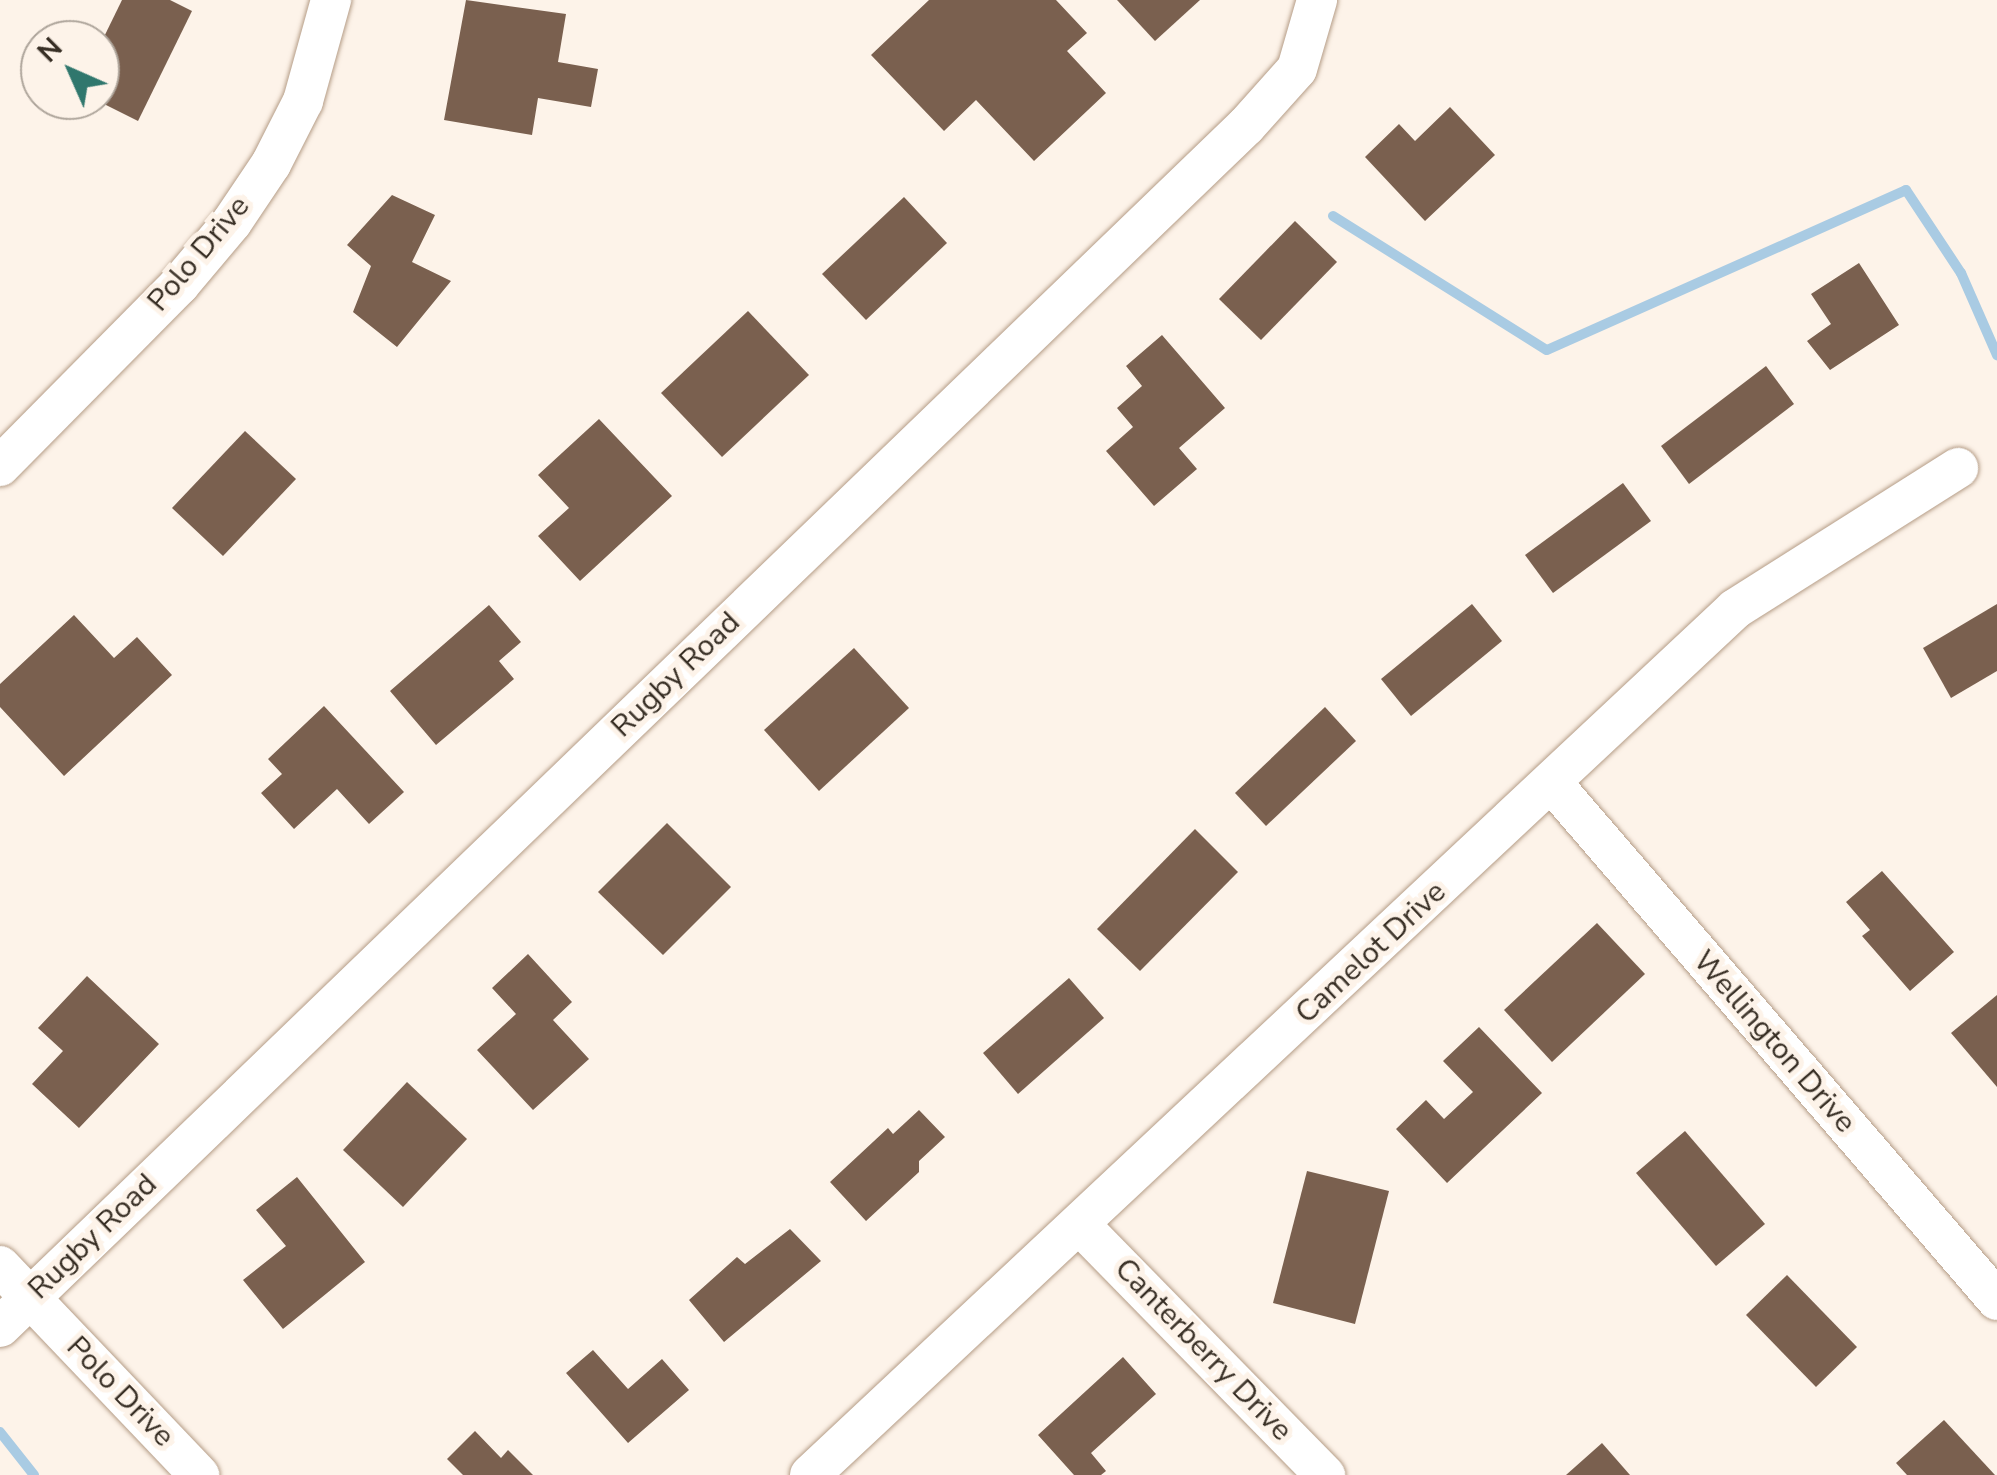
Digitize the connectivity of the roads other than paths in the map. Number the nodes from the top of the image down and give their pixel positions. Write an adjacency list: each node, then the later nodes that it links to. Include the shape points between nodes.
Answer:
1 (330, 0): 3 (street, Polo Drive, via 303,101 232,222 179,285)
2 (1317, 0): 9 (street, Rugby Road, via 1296,68 1246,126)
3 (0, 466)
4 (1958, 468): 5 (street, Camelot Drive, via 1735,609)
5 (1552, 783): 6 (street, Camelot Drive); 8 (street, Wellington Drive)
6 (1081, 1226): 12 (street, Camelot Drive); 13 (street, Canterberry Drive)
7 (0, 1266): 9 (street, Polo Drive)
8 (1994, 1291)
9 (30, 1298): 10 (street, Rugby Road); 11 (street, Polo Drive)
10 (0, 1326)
11 (200, 1475)
12 (810, 1475)
13 (1325, 1475)

